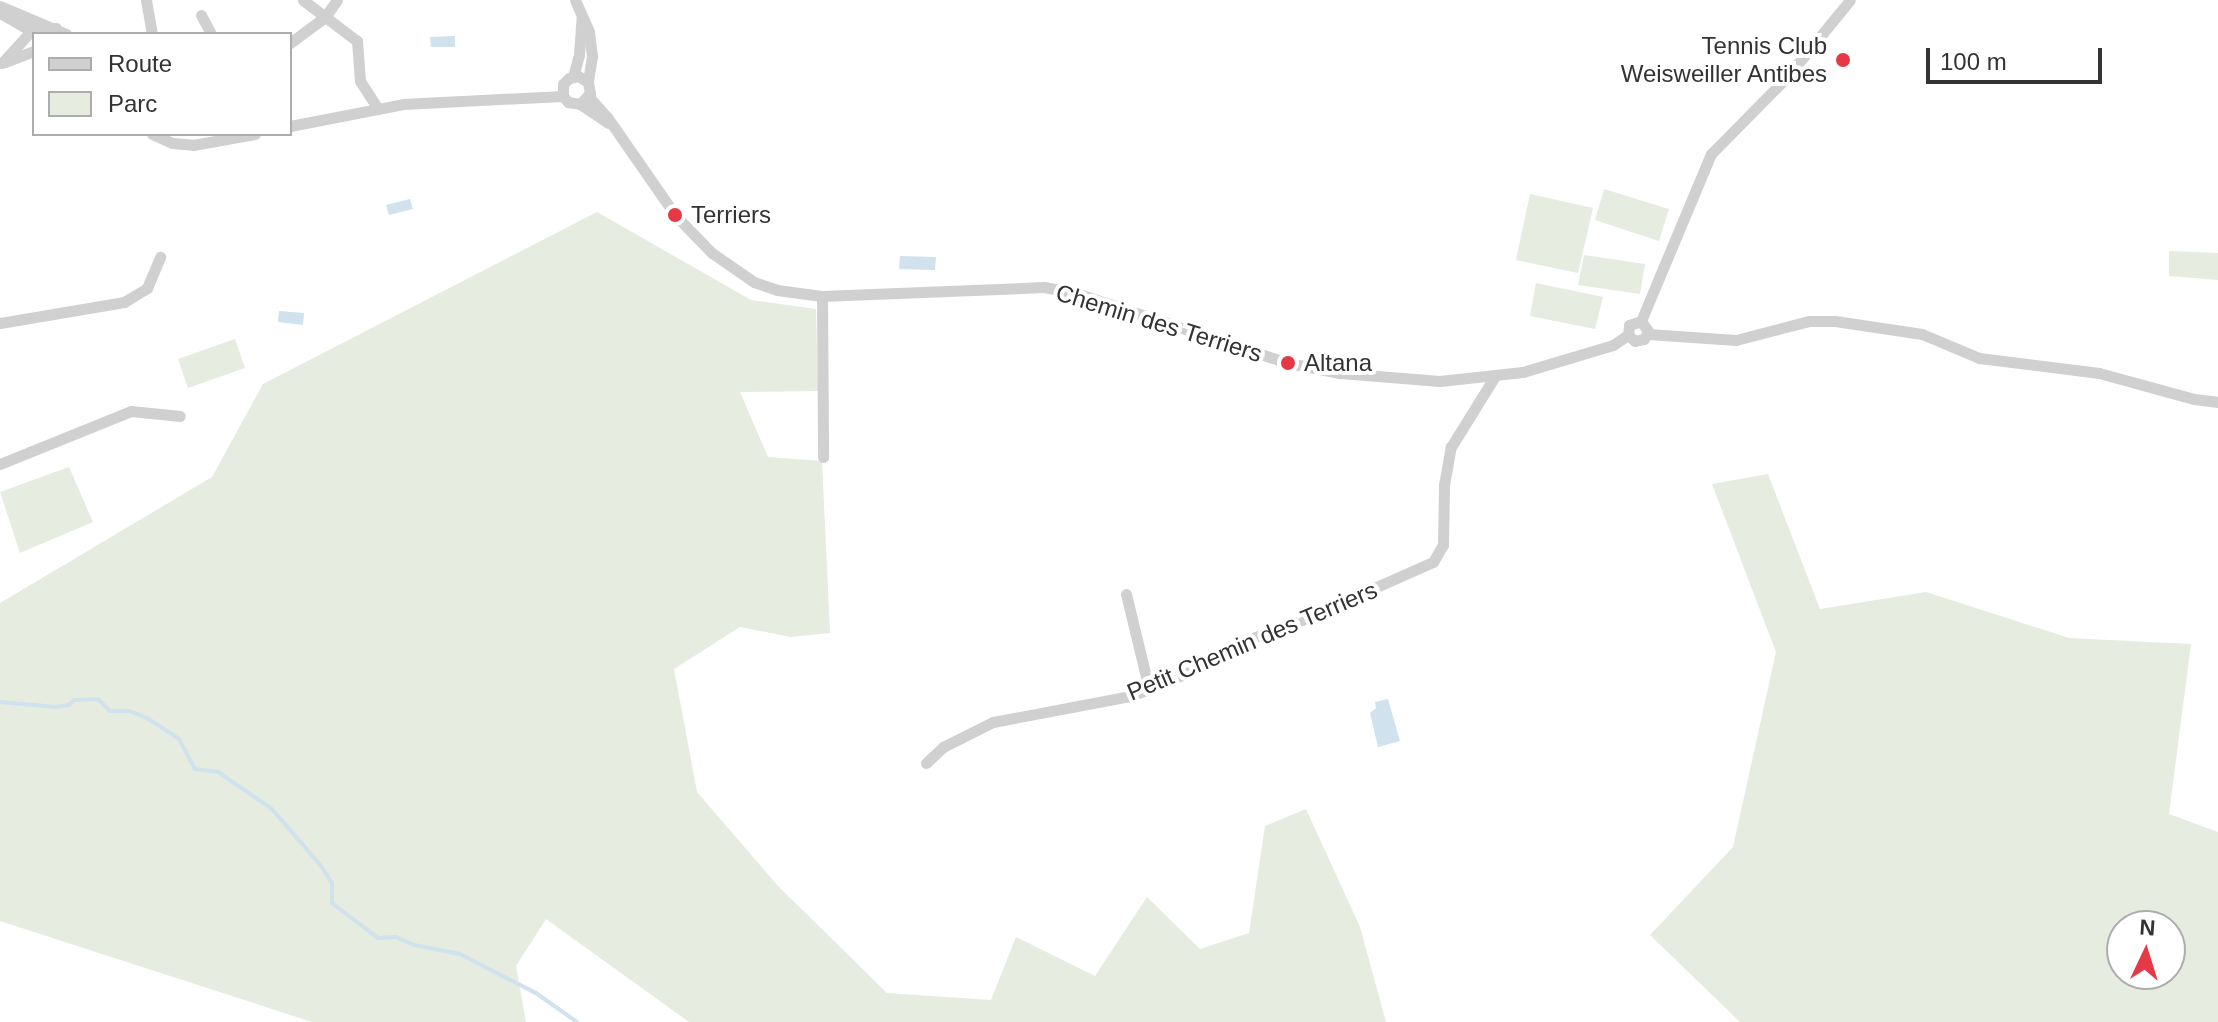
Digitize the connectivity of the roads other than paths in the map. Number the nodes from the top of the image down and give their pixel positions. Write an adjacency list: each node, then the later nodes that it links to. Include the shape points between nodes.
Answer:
1 (146, 0): 14 (street)
2 (303, 0): 10 (street)
3 (337, 0): 10 (street)
4 (575, 0): 9 (street)
5 (1850, 0): 30 (street, via 1703,166)
6 (0, 6): 11 (street)
7 (0, 13): 13 (street)
8 (201, 15): 15 (street)
9 (582, 15): 20 (street); 21 (street, via 592,56)
10 (325, 17): 17 (street); 24 (street, via 357,41 360,81)
11 (35, 19): 12 (street); 13 (street)
12 (61, 31): 13 (street)
13 (38, 32)
14 (152, 32)
15 (210, 32)
16 (32, 37): 19 (street)
17 (292, 42)
18 (32, 52): 19 (street)
19 (1, 64)
20 (573, 77): 21 (street); 22 (street, via 563,84)
21 (588, 82): 23 (street)
22 (563, 96): 23 (street, via 568,102); 24 (street)
23 (584, 101): 29 (street, Chemin des Terriers, via 612,124 675,215 712,253 754,282)
24 (378, 109): 25 (street)
25 (292, 126)
26 (246, 136): 27 (street, via 209,144)
27 (172, 138)
28 (160, 257): 31 (street, via 147,288 124,302)
29 (822, 296): 34 (street, Chemin des Terriers, via 1044,287 1313,369 1440,381); 37 (street)
30 (1641, 321): 32 (street); 33 (street, via 1629,325)
31 (0, 323)
32 (1648, 334): 33 (street, via 1638,342); 35 (street, via 1736,340 1809,321 1835,321 1922,334 1979,358 2099,373)
33 (1628, 335): 34 (street, Chemin des Terriers, via 1613,345)
34 (1495, 376): 40 (street, Petit Chemin des Terriers, via 1451,447 1443,545 1433,562 1234,645 1199,668)
35 (2218, 402)
36 (180, 416): 38 (street, via 131,411)
37 (823, 457)
38 (0, 464)
39 (1126, 594): 40 (street)
40 (1149, 689): 41 (street, Petit Chemin des Terriers, via 993,722 943,747)
41 (926, 763)

